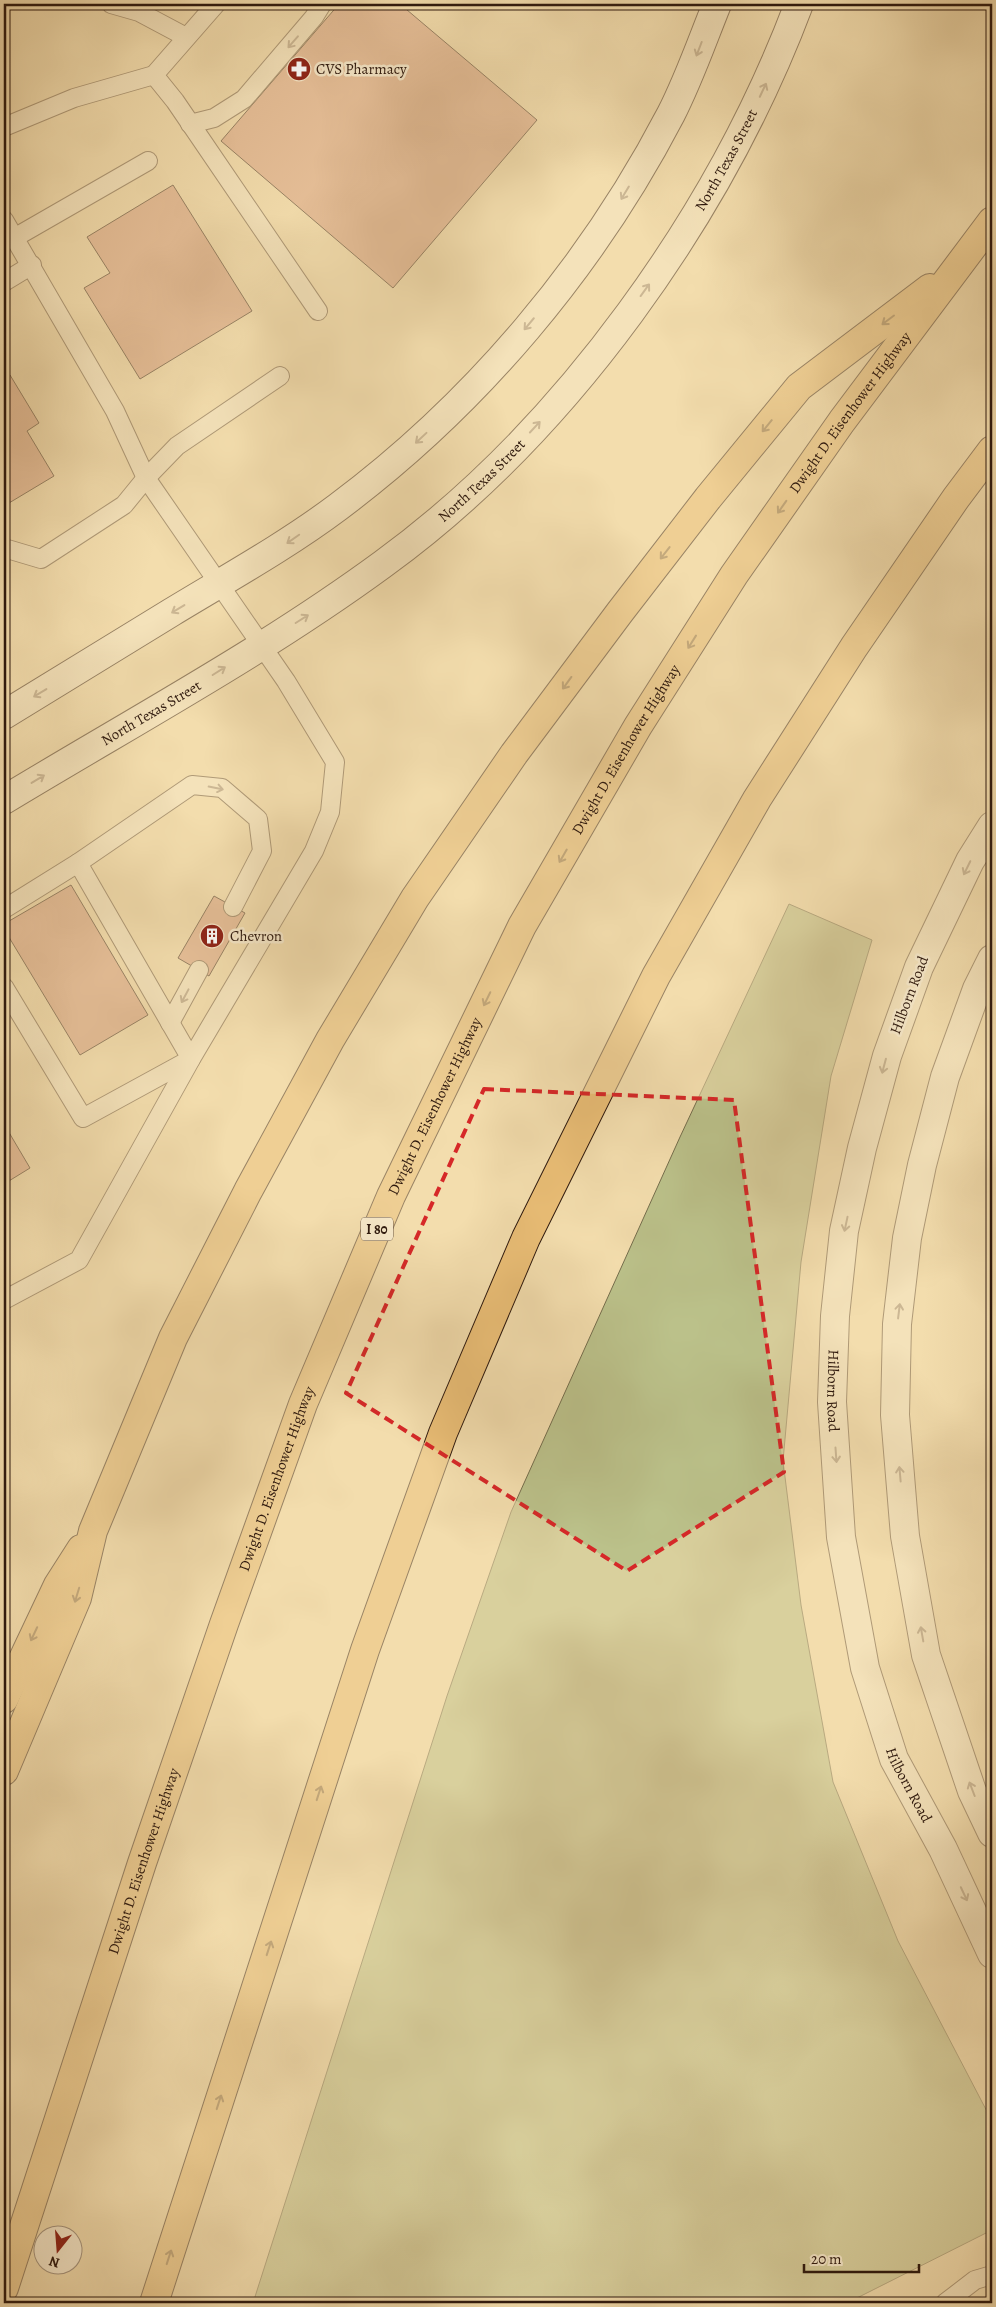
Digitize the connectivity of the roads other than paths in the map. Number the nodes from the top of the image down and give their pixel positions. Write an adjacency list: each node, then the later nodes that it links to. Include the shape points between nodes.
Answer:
1 (111, 4): 6 (lane, via 139,12)
2 (216, 4): 6 (lane)
3 (322, 4): 8 (lane, one-way to 8, via 244,99 214,118)
4 (717, 4): 22 (main road, one-way to 22, via 672,112 632,182 607,223 561,285 506,351 456,405 394,462 338,507)
5 (799, 4): 23 (main road, North Texas Street, one-way to 5, via 377,568 439,520 503,461 557,404 617,330 703,204 765,88)
6 (186, 37): 7 (lane)
7 (154, 75): 8 (lane); 9 (lane, via 74,98)
8 (190, 124): 17 (lane)
9 (4, 127)
10 (148, 161): 13 (lane)
11 (4, 220): 13 (lane)
12 (992, 221): 15 (highway, Dwight D. Eisenhower Highway / I 80)
13 (14, 238): 14 (lane)
14 (32, 265): 16 (lane); 20 (lane, via 115,411)
15 (955, 269): 36 (highway, one-way to 36, via 799,387 620,612 514,754 415,898 330,1040 172,1338); 42 (highway, Dwight D. Eisenhower Highway / I 80, one-way to 42, via 842,421 740,567 638,726 522,926 391,1196 303,1404 224,1624 142,1863)
16 (4, 282)
17 (318, 311)
18 (280, 376): 20 (lane, via 177,446)
19 (992, 450): 43 (highway, one-way to 19, via 365,1650 443,1433 526,1238 656,976 757,799 860,639)
20 (146, 478): 21 (lane, via 124,505 41,559); 22 (lane)
21 (4, 548)
22 (220, 584): 23 (lane); 24 (main road, one-way to 24)
23 (261, 644): 25 (main road, North Texas Street, one-way to 23); 34 (lane, via 335,762 330,812 314,851)
24 (4, 715)
25 (4, 800)
26 (992, 826): 40 (main road, Hilborn Road, one-way to 40, via 970,861 919,966 886,1056 844,1231 835,1316 832,1402 841,1537 865,1668 894,1759 943,1849)
27 (78, 863): 28 (lane, one-way to 28, via 192,785 222,788 258,819 262,851); 29 (lane); 33 (lane)
28 (233, 906)
29 (4, 909)
30 (992, 959): 39 (main road, one-way to 30, via 972,1791 926,1655 905,1536 895,1415 897,1324 907,1238 922,1165 945,1077)
31 (199, 970): 33 (lane, one-way to 33)
32 (4, 987): 34 (lane, via 83,1118)
33 (170, 1023): 34 (lane)
34 (191, 1059): 35 (lane, via 79,1260)
35 (4, 1300)
36 (93, 1531): 37 (highway, one-way to 37, via 58,1585); 38 (highway, one-way to 38, via 77,1598)
37 (4, 1698)
38 (4, 1770)
39 (992, 1833)
40 (992, 1954)
41 (992, 2274): 44 (lane, via 975,2280)
42 (4, 2288)
43 (154, 2303)
44 (945, 2303)

